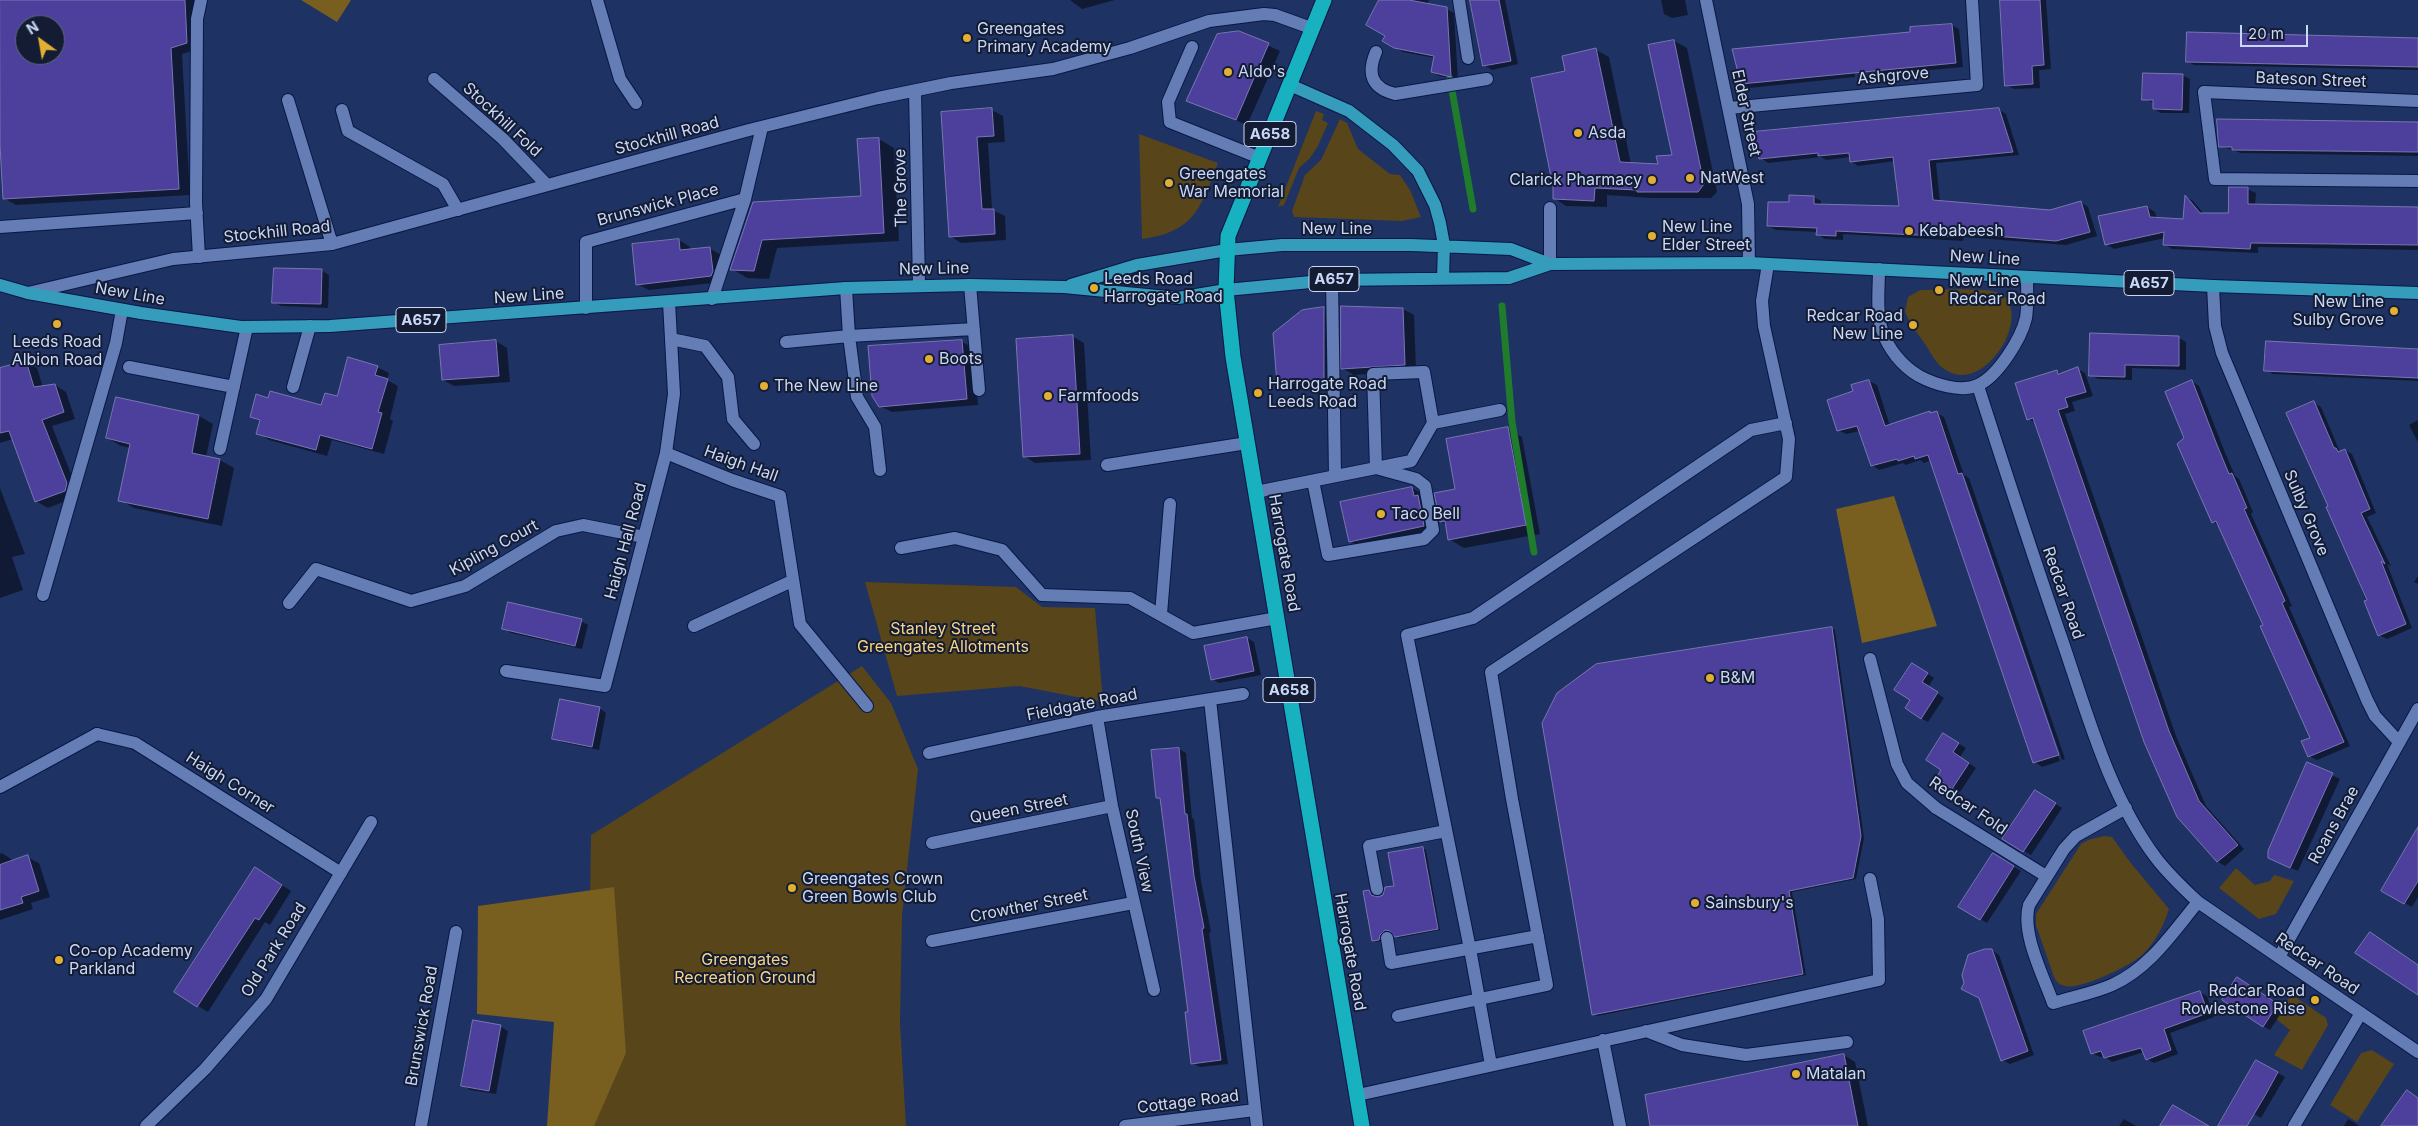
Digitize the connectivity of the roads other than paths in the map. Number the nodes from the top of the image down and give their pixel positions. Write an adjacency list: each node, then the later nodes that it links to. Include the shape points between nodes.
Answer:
1 (201, 0): 27 (street, via 196,19)
2 (597, 0): 17 (street, via 620,79)
3 (1324, 0): 7 (highway, Harrogate Road / A658)
4 (1459, 0): 10 (street)
5 (1706, 0): 18 (street, Elder Street)
6 (1972, 0): 18 (street, Ashgrove, via 1976,85)
7 (1311, 28): 13 (highway, Harrogate Road / A658); 14 (street, Stockhill Road, via 1275,15 1251,14 1208,21 1130,48 1053,68)
8 (1192, 47): 21 (street, via 1168,102 1170,122)
9 (1376, 52): 12 (street, via 1370,67 1371,74 1378,85 1395,94)
10 (1468, 58)
11 (434, 79): 23 (street, Stockhill Fold, via 503,139)
12 (1488, 80)
13 (1290, 85): 21 (highway, Harrogate Road / A658); 30 (main road, via 1344,108 1406,157 1436,205)
14 (915, 90): 20 (street, Stockhill Road); 41 (street, The Grove)
15 (288, 100): 29 (street)
16 (2418, 101): 22 (street, Bateson Street, via 2204,92 2215,179)
17 (636, 103)
18 (1728, 108): 33 (street, Elder Street, via 1748,204)
19 (342, 110): 26 (street, via 348,131 443,184)
20 (762, 127): 23 (street, Stockhill Road); 24 (street)
21 (1260, 158): 31 (highway, Harrogate Road / A658, via 1228,236)
22 (2418, 181)
23 (547, 185): 26 (street, Stockhill Road)
24 (745, 198): 49 (street); 51 (street, Brunswick Place, via 586,242)
25 (1550, 208): 34 (street)
26 (458, 210): 29 (street, Stockhill Road)
27 (197, 213): 28 (street); 32 (street)
28 (0, 227)
29 (332, 244): 32 (street, Stockhill Road)
30 (1444, 246): 31 (main road, New Line / A657, via 1282,245); 34 (main road, New Line / A657, via 1511,248); 38 (main road)
31 (1227, 250): 44 (main road, New Line / A657, via 1137,265); 46 (highway, Harrogate Road / A658)
32 (199, 257): 47 (street, Stockhill Road, via 173,259)
33 (1749, 263): 34 (main road, New Line / A657); 35 (main road, New Line / A657)
34 (1550, 264): 38 (main road, New Line / A657, via 1509,278)
35 (1768, 264): 36 (main road, New Line / A657); 66 (street, via 1762,301 1764,326)
36 (1879, 269): 37 (main road, New Line / A657); 60 (street, via 1882,329 1888,345 1899,359 1926,380 1943,385)
37 (2027, 277): 43 (main road, New Line / A657); 60 (street, via 2026,318 2020,334 2003,362)
38 (1443, 278): 39 (main road, New Line / A657)
39 (1332, 280): 46 (main road, New Line / A657); 74 (street)
40 (0, 284): 47 (main road, New Line / A657)
41 (919, 285): 42 (main road, New Line / A657); 45 (main road, New Line / A657)
42 (970, 285): 44 (main road, New Line / A657); 55 (street)
43 (2213, 286): 48 (main road, New Line / A657); 93 (street, Sulby Grove, via 2215,326 2222,353 2367,700 2381,723)
44 (1064, 287): 46 (main road, New Line / A657, via 1178,298)
45 (846, 288): 49 (main road, New Line / A657); 56 (street)
46 (1226, 290): 67 (highway, Harrogate Road / A658)
47 (28, 293): 52 (main road, New Line / A657)
48 (2418, 293)
49 (712, 299): 50 (main road, New Line / A657)
50 (670, 302): 51 (main road, New Line / A657); 57 (street, Haigh Hall Road)
51 (586, 308): 53 (main road, New Line / A657)
52 (122, 310): 54 (main road, New Line / A657); 81 (street, via 116,343)
53 (310, 326): 54 (main road, New Line / A657); 62 (street)
54 (247, 327): 61 (street)
55 (974, 329): 56 (street); 63 (street)
56 (849, 336): 58 (street); 73 (street, via 857,397 876,427)
57 (671, 338): 68 (street, via 705,346 728,378 733,419); 70 (street, Haigh Hall Road, via 674,394)
58 (786, 342)
59 (129, 367): 61 (street)
60 (1978, 386): 97 (street, Redcar Road, via 2103,760)
61 (234, 387): 69 (street)
62 (293, 387)
63 (979, 390)
64 (1500, 410): 65 (street)
65 (1433, 423): 72 (street, via 1411,461); 72 (street, via 1424,372 1373,374)
66 (1786, 423): 99 (street, via 1751,430 1473,618 1407,635); 108 (street, via 1789,439 1786,477 1491,672)
67 (1247, 443): 71 (street); 76 (highway, Harrogate Road / A658)
68 (754, 444)
69 (220, 449)
70 (666, 453): 78 (street, Haigh Hall Road); 80 (street, Haigh Hall, via 780,496)
71 (1107, 466)
72 (1376, 468): 74 (street); 75 (street, via 1416,479 1425,486 1433,530 1424,539 1328,555)
73 (880, 470)
74 (1335, 476): 75 (street)
75 (1313, 481): 76 (street)
76 (1256, 492): 84 (highway, Harrogate Road / A658)
77 (1170, 504): 83 (street)
78 (644, 537): 82 (street, Kipling Court, via 583,525 556,531 465,586 411,601 316,569); 87 (street, Haigh Hall Road, via 605,686)
79 (901, 548): 83 (street, via 955,538 1002,550 1042,594 1130,598)
80 (792, 581): 85 (street); 90 (street, Haigh Hall, via 800,624)
81 (43, 595)
82 (289, 603)
83 (1161, 614): 84 (street, via 1194,633)
84 (1277, 618): 122 (highway, Harrogate Road / A658)
85 (694, 626)
86 (1870, 659): 102 (street, Redcar Fold, via 1897,764 1907,782 1936,808)
87 (506, 671)
88 (1243, 694): 89 (street, Fieldgate Road)
89 (1210, 700): 92 (street, Fieldgate Road); 123 (street)
90 (868, 706)
91 (2418, 709): 93 (street, Roans Brae)
92 (1097, 717): 94 (street, Fieldgate Road); 96 (street, South View)
93 (2399, 742): 112 (street, Roans Brae)
94 (929, 753)
95 (0, 787): 101 (street, Haigh Corner, via 97,734 135,743)
96 (1112, 806): 100 (street, Queen Street); 106 (street, South View)
97 (2126, 808): 102 (street, via 2076,836); 105 (street, Redcar Road, via 2156,858)
98 (371, 822): 101 (street, Old Park Road)
99 (1446, 831): 104 (street, via 1369,846); 111 (street)
100 (932, 843)
101 (341, 873): 125 (street, Old Park Road, via 266,999 205,1069)
102 (2046, 876): 105 (street, via 2029,905 2026,921 2052,1003 2111,986 2137,970 2159,950)
103 (1870, 879): 117 (street, via 1878,919 1879,980)
104 (1377, 889)
105 (2198, 902): 112 (street, Redcar Road)
106 (1133, 903): 110 (street, Crowther Street); 113 (street, South View)
107 (456, 932): 126 (street, Brunswick Road)
108 (1538, 936): 111 (street); 114 (street, via 1547,985)
109 (1387, 938): 111 (street, via 1391,963)
110 (932, 941)
111 (1470, 949): 114 (street)
112 (2279, 957): 115 (street, Redcar Road)
113 (1154, 990)
114 (1479, 1001): 116 (street); 121 (street)
115 (2361, 1013): 120 (street, Redcar Road); 131 (street)
116 (1398, 1016)
117 (1646, 1031): 118 (street); 119 (street, via 1682,1045 1746,1056)
118 (1603, 1040): 121 (street); 130 (street)
119 (1847, 1042)
120 (2418, 1052)
121 (1491, 1065): 122 (street)
122 (1358, 1095): 129 (highway, Harrogate Road / A658)
123 (1255, 1110): 124 (street, Cottage Road); 128 (street)
124 (1160, 1124): 127 (street, Cottage Road)
125 (146, 1126)
126 (421, 1126)
127 (1126, 1126)
128 (1257, 1126)
129 (1362, 1126)
130 (1620, 1126)
131 (2294, 1126)

